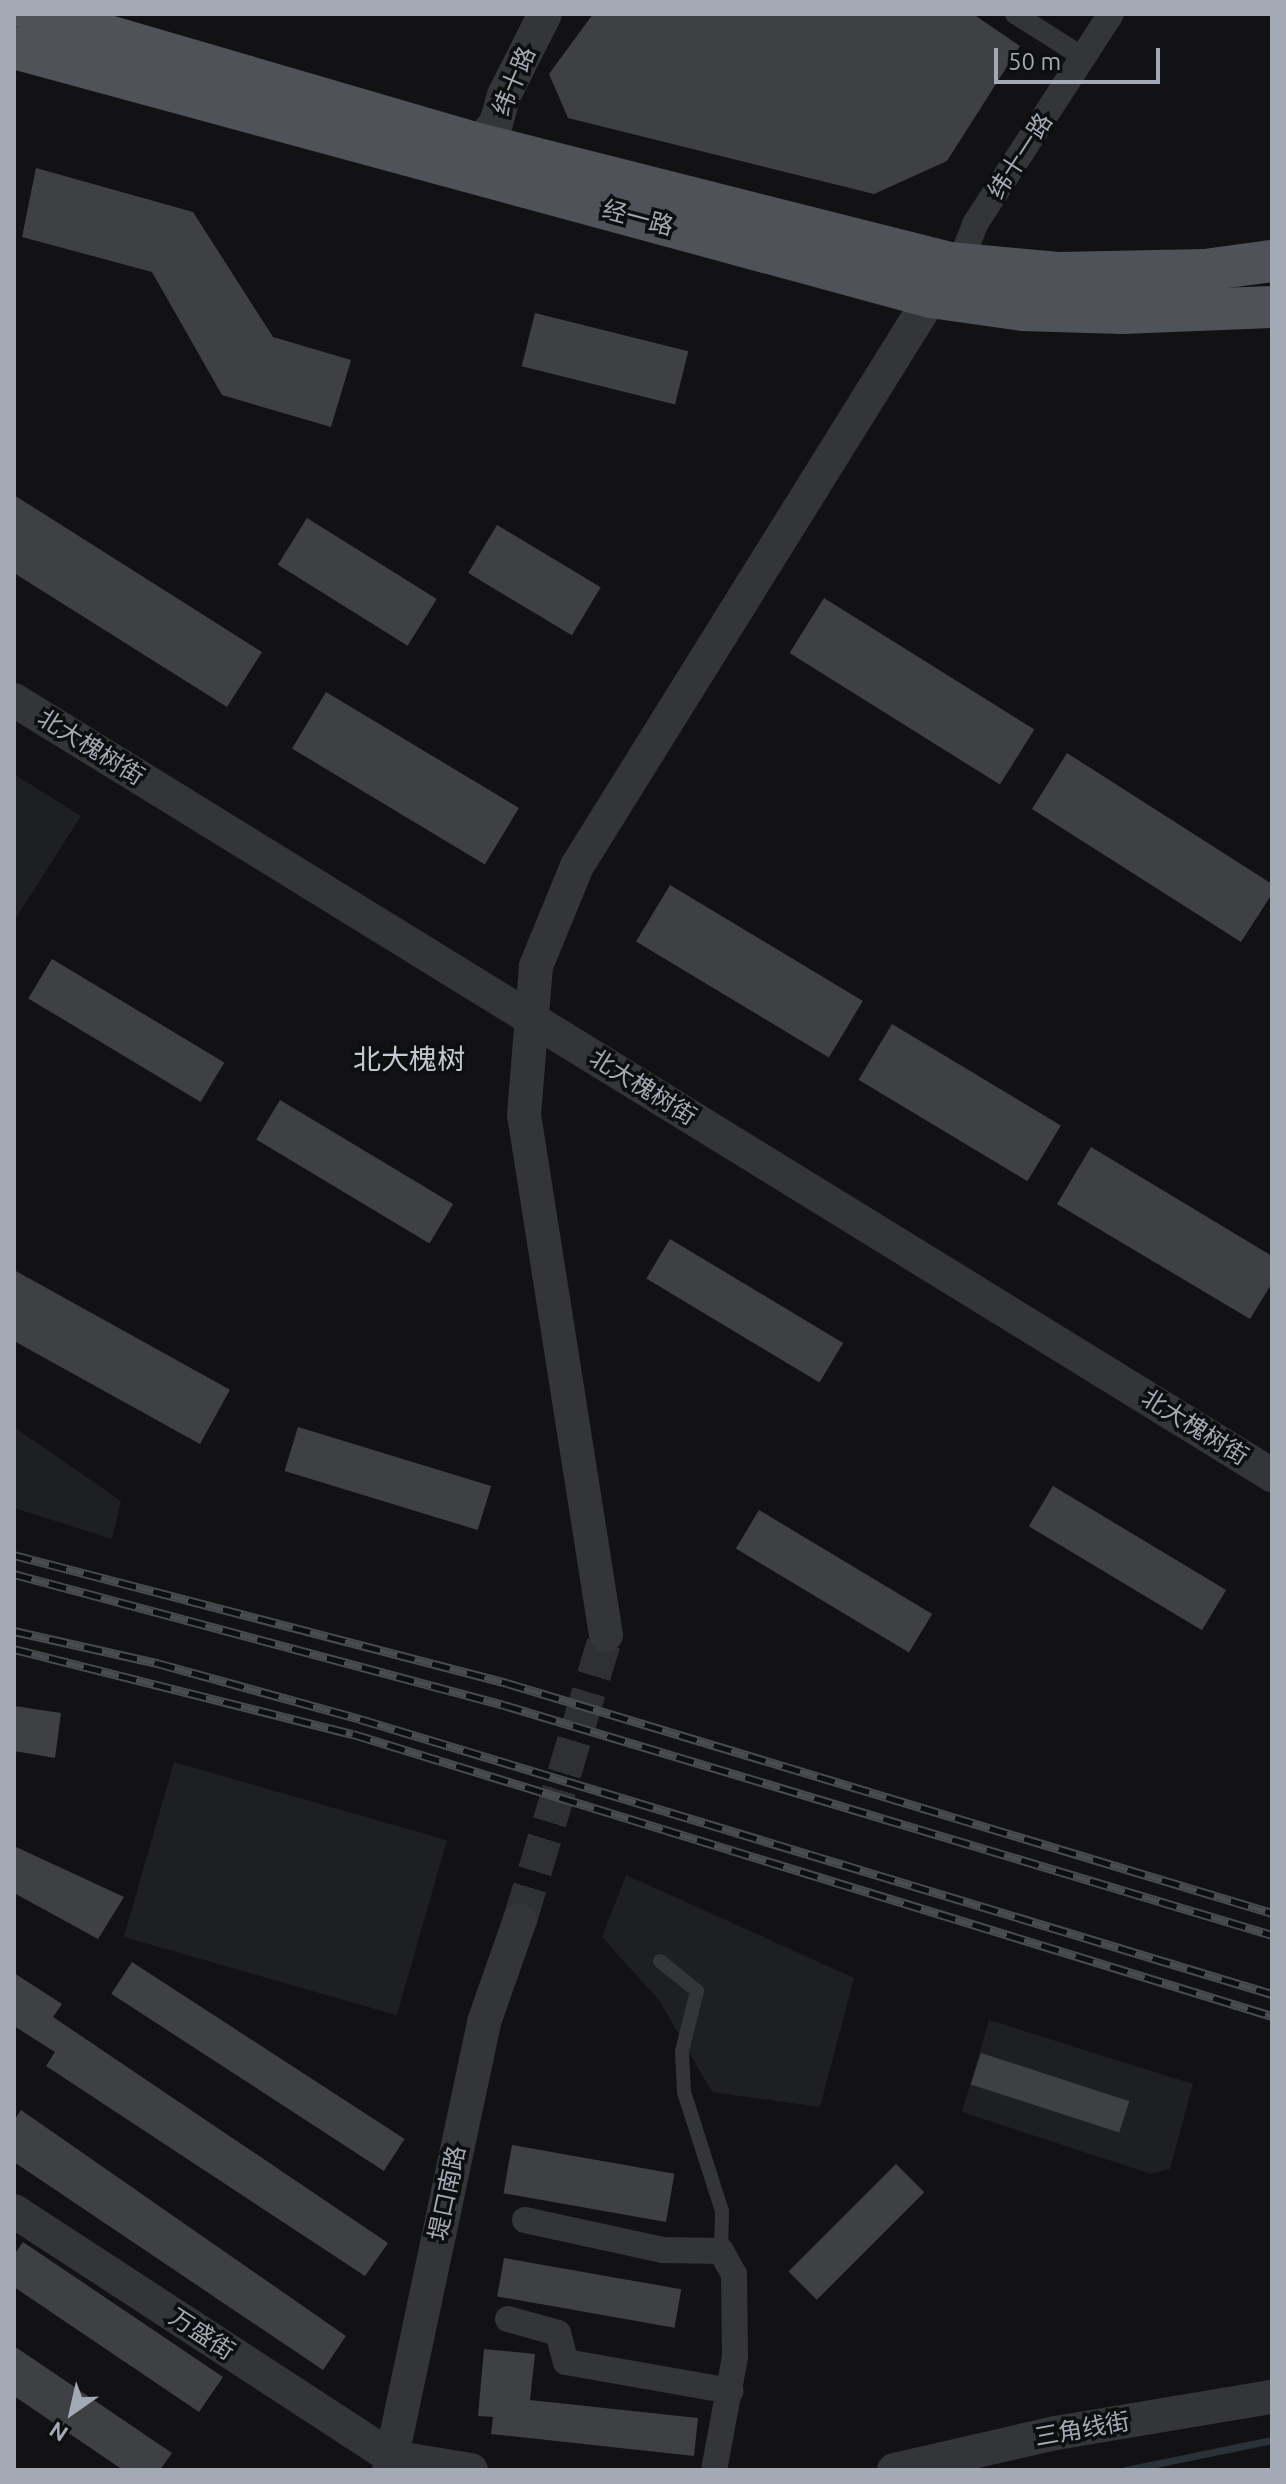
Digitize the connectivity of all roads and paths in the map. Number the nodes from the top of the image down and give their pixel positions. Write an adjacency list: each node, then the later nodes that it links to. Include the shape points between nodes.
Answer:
1 (33, 14): 7 (main road, 经一路)
2 (545, 14): 7 (street, 纬十路, via 504,95 496,123)
3 (1015, 14): 6 (street)
4 (1111, 14): 6 (street, 纬十一路)
5 (14, 48): 9 (main road, 经一路)
6 (1083, 57): 9 (street, 纬十一路, via 975,224 964,253)
7 (479, 144): 9 (main road, 经一路)
8 (1272, 261): 9 (main road, 经一路, via 1205,270)
9 (941, 280): 10 (main road, 经一路, via 1023,310 1108,313); 12 (street, via 577,866 536,966)
10 (1272, 307)
11 (14, 700): 12 (street, 北大槐树街)
12 (529, 1017): 13 (street, 北大槐树街); 14 (street, via 524,1115)
13 (1272, 1475)
14 (606, 1635)
15 (520, 1920): 23 (street, 堤口南路, via 484,2022)
16 (660, 1961): 19 (lane, via 697,1991 682,2051 684,2092 722,2211)
17 (14, 2211): 23 (street, 万盛街)
18 (525, 2220): 19 (street, via 663,2250)
19 (721, 2251): 21 (street, via 734,2274)
20 (508, 2319): 21 (street, via 558,2333 566,2362)
21 (730, 2391): 25 (street)
22 (1272, 2397): 26 (street, 三角线街, via 1056,2433)
23 (390, 2464): 24 (street)
24 (471, 2470)
25 (714, 2470)
26 (894, 2470)

